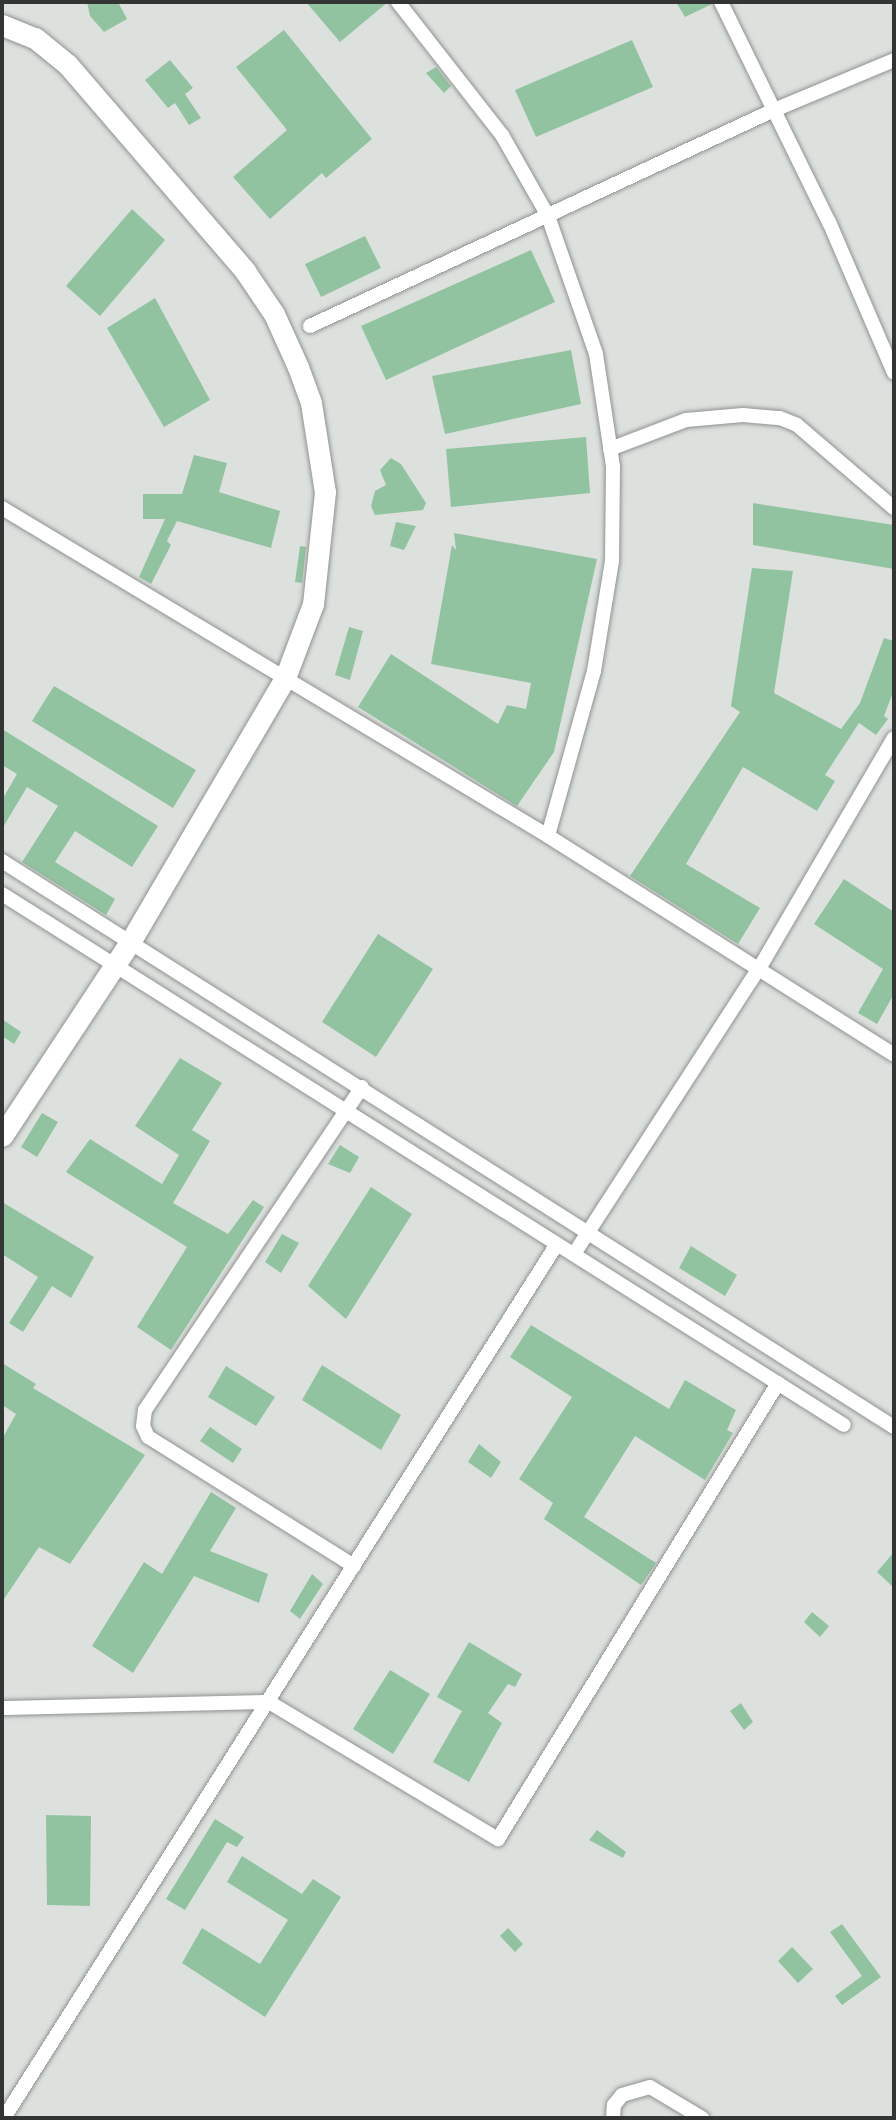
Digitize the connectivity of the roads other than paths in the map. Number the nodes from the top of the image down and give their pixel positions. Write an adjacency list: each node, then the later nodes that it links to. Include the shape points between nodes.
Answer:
1 (398, 2): 6 (street, via 502,135)
2 (721, 2): 5 (street)
3 (2, 25): 12 (street, via 35,38 68,65 245,271 274,314 298,367 319,444 324,530 313,604)
4 (894, 60): 5 (street)
5 (774, 110): 6 (street); 8 (street, via 880,332)
6 (548, 216): 7 (street); 9 (street, via 596,354)
7 (310, 326)
8 (894, 373)
9 (610, 449): 11 (street, via 686,420 743,415 780,418 797,425); 14 (street, via 612,561 594,671)
10 (2, 508): 12 (street)
11 (894, 508)
12 (285, 678): 14 (street); 17 (street)
13 (894, 738): 19 (street)
14 (548, 835): 19 (street)
15 (2, 862): 17 (street)
16 (2, 894): 18 (street)
17 (130, 942): 18 (street); 21 (street)
18 (115, 966): 22 (street); 23 (street)
19 (760, 967): 20 (street); 24 (street)
20 (894, 1055)
21 (362, 1087): 22 (street); 24 (street)
22 (346, 1111): 25 (street); 30 (street, via 145,1410 143,1426 148,1437)
23 (2, 1136)
24 (590, 1231): 26 (street); 29 (street)
25 (557, 1244): 26 (street); 30 (street)
26 (574, 1254): 27 (street)
27 (778, 1383): 28 (street); 31 (street, via 498,1839)
28 (844, 1425)
29 (894, 1427)
30 (354, 1566): 31 (street)
31 (269, 1702): 32 (street); 33 (street)
32 (2, 1708)
33 (4, 2118)
34 (613, 2118): 35 (street, via 614,2105 622,2095 650,2087)
35 (702, 2118)

